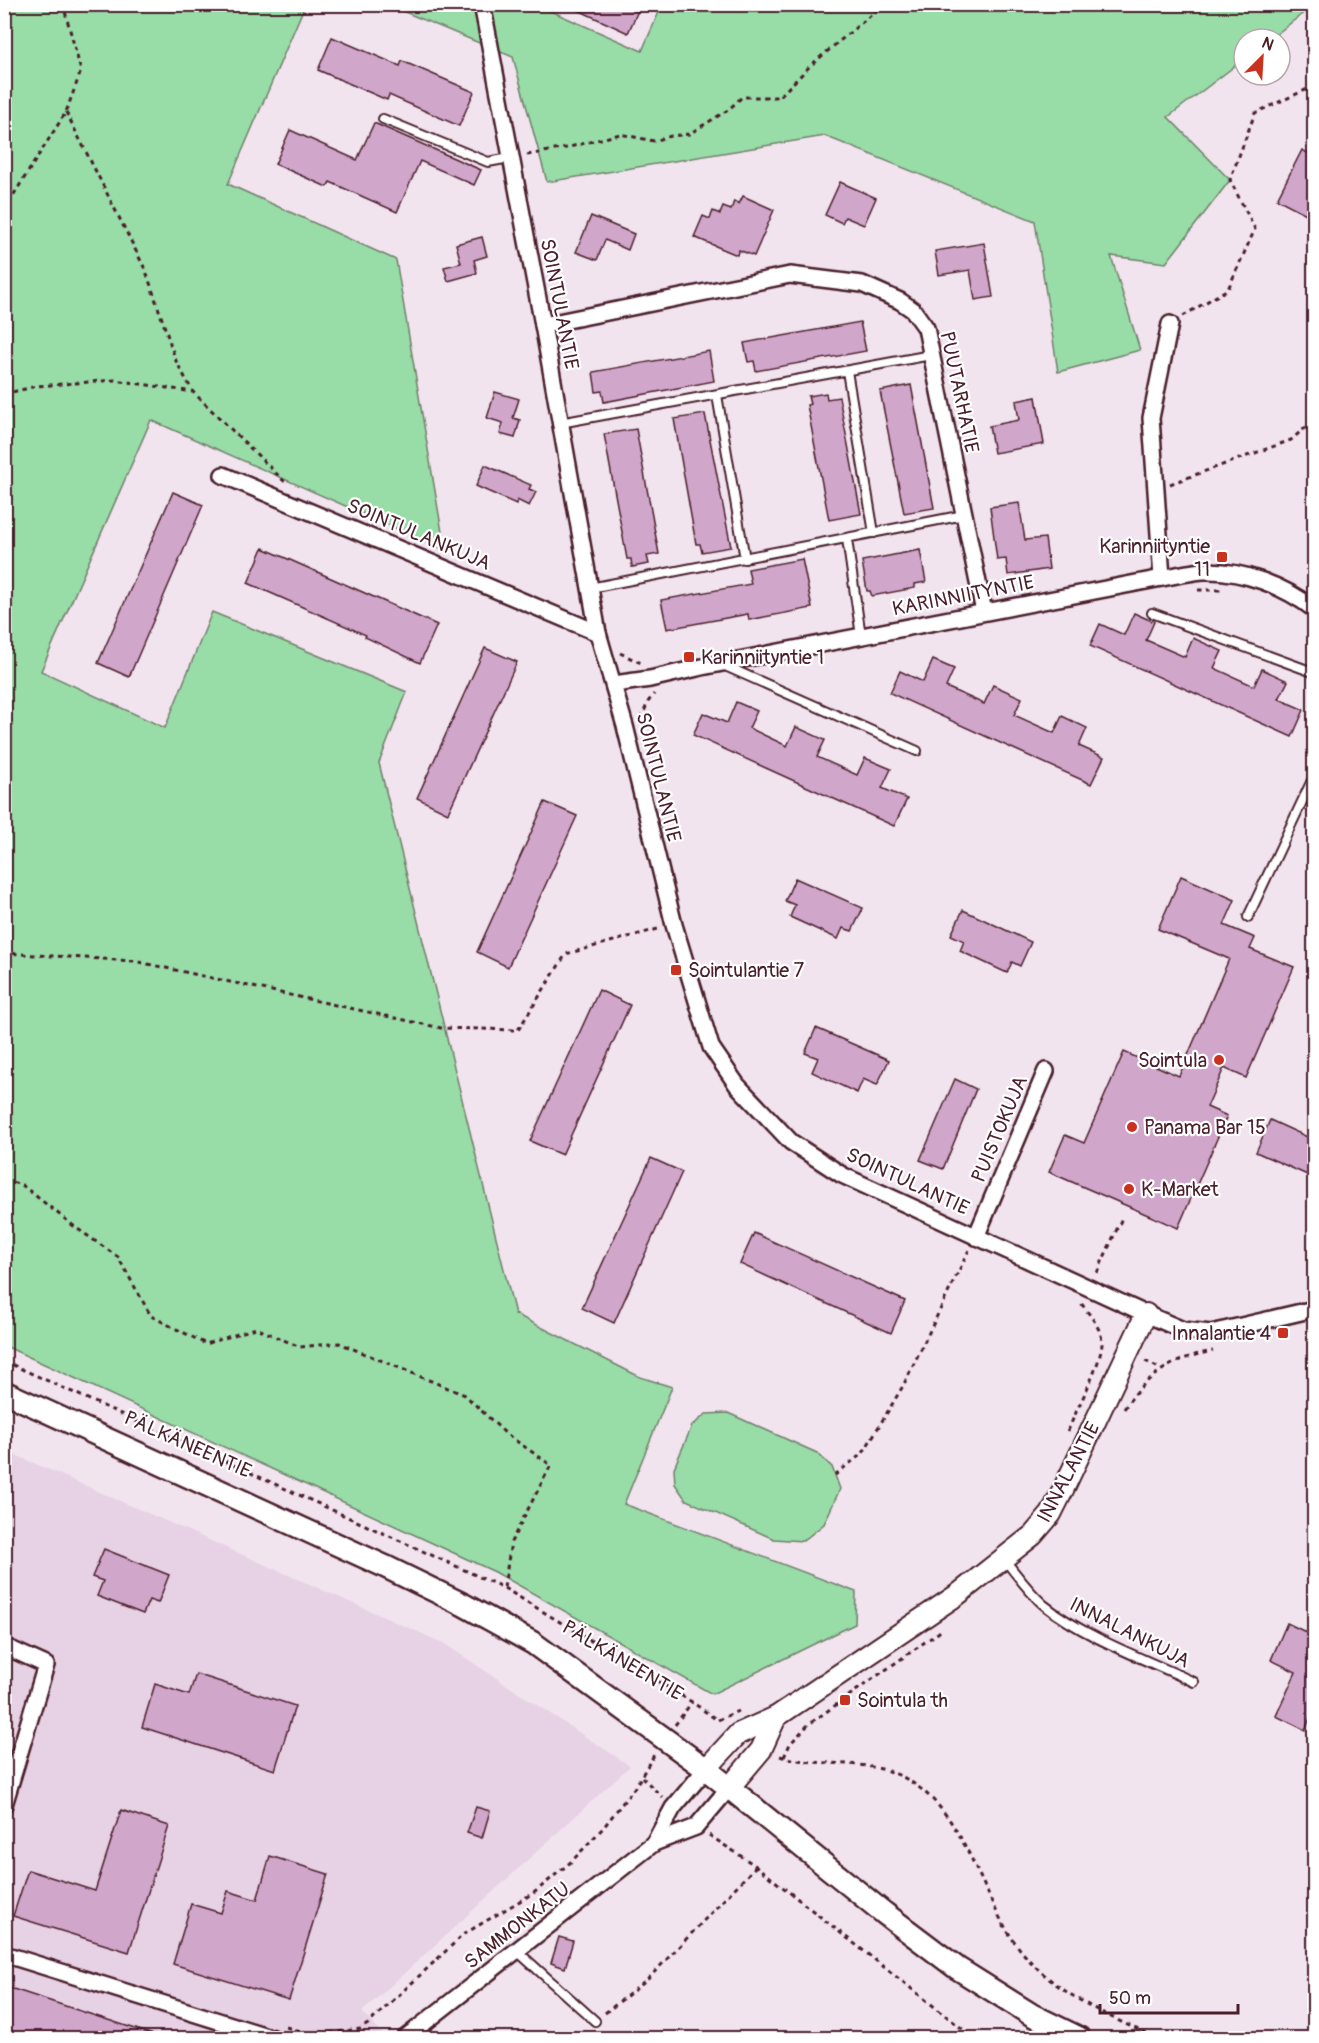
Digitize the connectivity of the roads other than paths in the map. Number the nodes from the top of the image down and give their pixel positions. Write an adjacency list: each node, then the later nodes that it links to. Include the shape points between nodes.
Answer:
1 (482, 4): 3 (street, SOINTULANTIE)
2 (383, 119): 3 (lane, via 488,162)
3 (510, 158): 5 (street, SOINTULANTIE)
4 (1170, 324): 15 (street, via 1150,418)
5 (543, 325): 6 (street, PUUTARHATIE, via 790,275 862,284 900,302 913,310 926,328); 9 (street, SOINTULANTIE)
6 (932, 355): 7 (lane); 11 (street, PUUTARHATIE)
7 (847, 371): 8 (lane); 12 (lane)
8 (717, 395): 9 (lane); 14 (lane)
9 (560, 423): 16 (street, SOINTULANTIE)
10 (223, 475): 20 (street, SOINTULANKUJA)
11 (964, 515): 12 (lane); 18 (street, PUUTARHATIE)
12 (874, 533): 13 (lane)
13 (847, 539): 14 (lane); 21 (lane)
14 (745, 559): 16 (lane)
15 (1162, 578): 17 (street, KARINNIITYNTIE, via 1205,571 1245,576 1281,589); 18 (street, KARINNIITYNTIE)
16 (590, 588): 20 (street, SOINTULANTIE)
17 (1314, 609)
18 (984, 612): 21 (street, KARINNIITYNTIE)
19 (1152, 613): 23 (lane)
20 (598, 633): 24 (street, SOINTULANTIE)
21 (861, 636): 22 (street, KARINNIITYNTIE)
22 (721, 664): 24 (street, KARINNIITYNTIE); 25 (lane)
23 (1310, 671)
24 (614, 684): 29 (street, SOINTULANTIE, via 674,925 711,1047 737,1085 791,1142 842,1175)
25 (917, 751)
26 (1314, 776): 27 (lane)
27 (1248, 917)
28 (1046, 1071): 29 (street, PUISTOKUJA)
29 (976, 1237): 31 (street, SOINTULANTIE)
30 (1314, 1309): 31 (street, via 1211,1334 1183,1330)
31 (1146, 1314): 33 (street, INNALANTIE, via 1051,1514 1033,1535)
32 (4, 1392): 37 (main road, PÄLKÄNEENTIE, via 464,1605 533,1642)
33 (1003, 1558): 35 (lane, INNALANKUJA, via 1031,1592 1063,1619); 36 (street, INNALANTIE, via 957,1595)
34 (4, 1646): 39 (street, via 46,1665)
35 (1194, 1682)
36 (776, 1717): 37 (street, INNALANTIE, via 738,1734); 38 (street, via 760,1750)
37 (706, 1769): 38 (main road, PÄLKÄNEENTIE); 40 (street, SAMMONKATU, via 673,1808)
38 (729, 1788): 40 (street, SAMMONKATU, via 696,1827); 46 (main road, PÄLKÄNEENTIE, via 957,1968 1032,2015)
39 (4, 1805)
40 (654, 1843): 41 (street, SAMMONKATU)
41 (517, 1951): 43 (lane); 45 (street, SAMMONKATU)
42 (4, 1954): 44 (street)
43 (595, 2021)
44 (277, 2032)
45 (410, 2037)
46 (1079, 2038)

